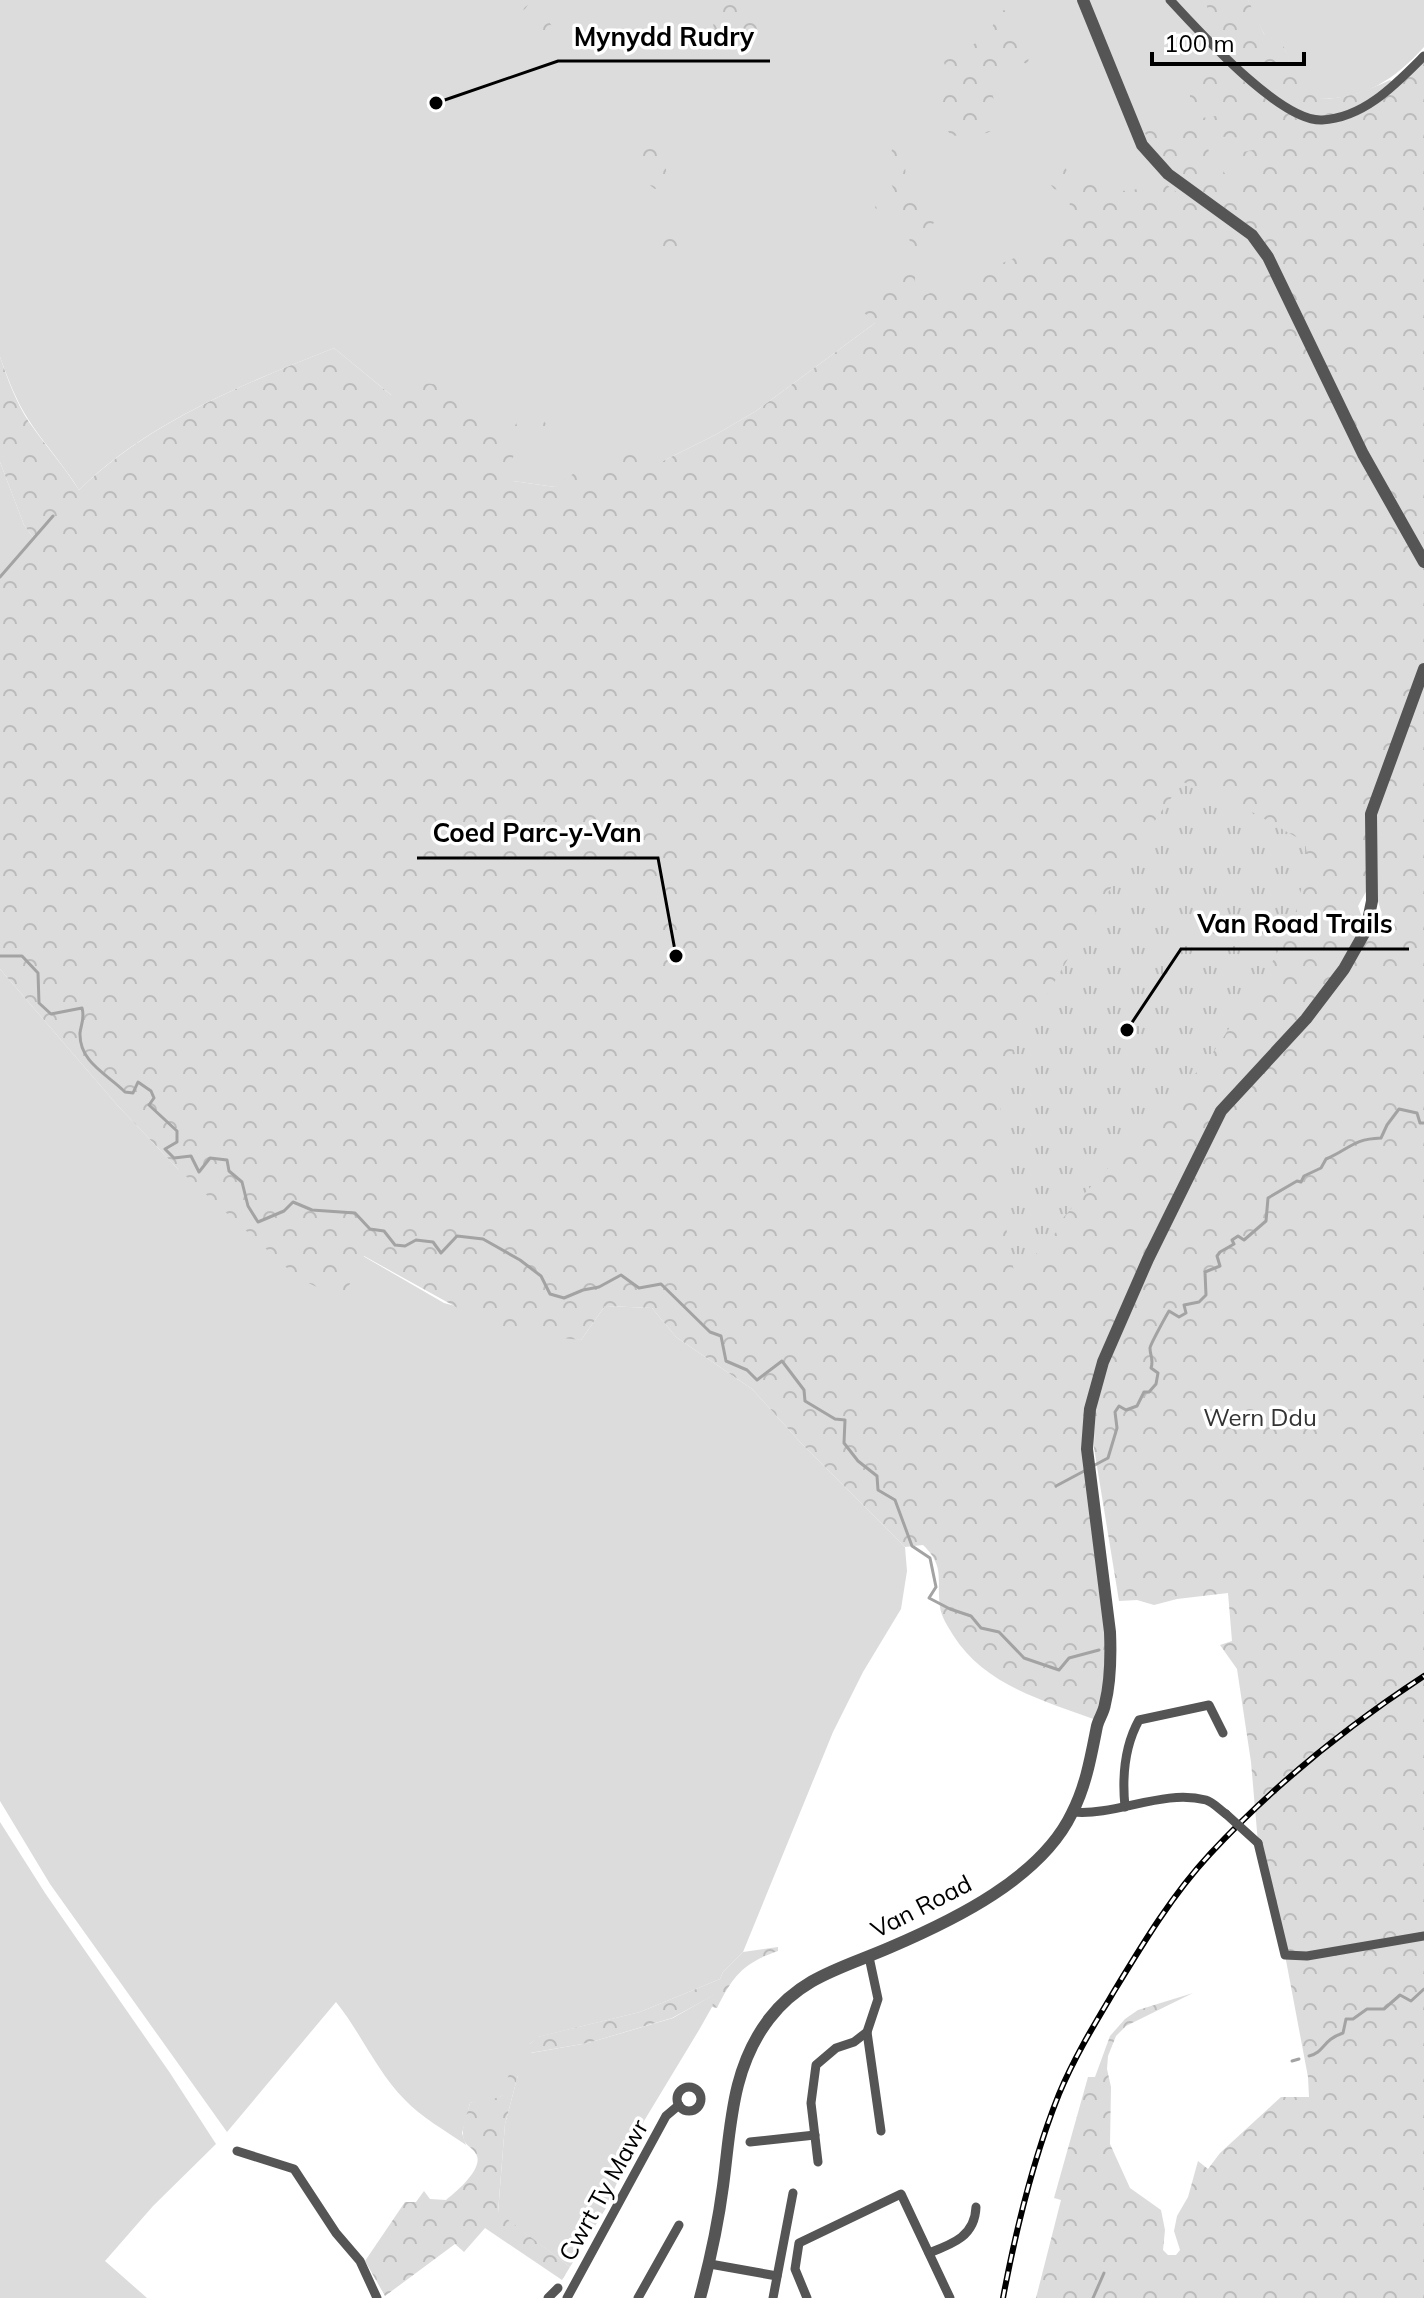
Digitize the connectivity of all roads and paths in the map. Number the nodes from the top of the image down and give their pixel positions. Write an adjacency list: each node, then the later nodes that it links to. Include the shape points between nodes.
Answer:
1 (1083, 0): 4 (street, via 1152,159 1252,235 1268,257 1363,454)
2 (1170, 0): 3 (street, via 1256,85 1305,118 1336,117 1368,104)
3 (1424, 56)
4 (1424, 562)
5 (1424, 669): 8 (street, Van Road, via 1371,814 1372,901 1360,944 1286,1043 1221,1111 1103,1362 1087,1428 1110,1632 1109,1684)
6 (1223, 1733): 7 (street, via 1209,1705 1139,1720 1127,1750)
7 (1125, 1807): 8 (street); 9 (street, bridge, via 1186,1798 1208,1801 1258,1843 1285,1955)
8 (1073, 1812): 10 (street, Van Road, via 1040,1857 1011,1882 928,1932)
9 (1424, 1936)
10 (869, 1957): 11 (street, via 878,1999); 22 (street, Van Road, via 825,1972 785,1999 746,2054 735,2089)
11 (867, 2032): 13 (street); 14 (street, via 816,2065 811,2103)
12 (679, 2105): 27 (street, Cwrt Ty Mawr, via 666,2116)
13 (881, 2131)
14 (815, 2135): 15 (street); 17 (street)
15 (750, 2142)
16 (237, 2151): 25 (street, via 294,2169 360,2261)
17 (818, 2162)
18 (793, 2193): 23 (street)
19 (976, 2207): 21 (street, via 972,2229)
20 (679, 2225): 28 (street)
21 (929, 2253): 31 (street, via 901,2194 799,2243 795,2269); 32 (street)
22 (710, 2264): 23 (street); 29 (street, Van Road)
23 (777, 2276): 30 (street)
24 (558, 2288): 26 (street)
25 (377, 2298)
26 (548, 2298)
27 (567, 2298)
28 (638, 2298)
29 (700, 2298)
30 (773, 2298)
31 (807, 2298)
32 (950, 2298)

